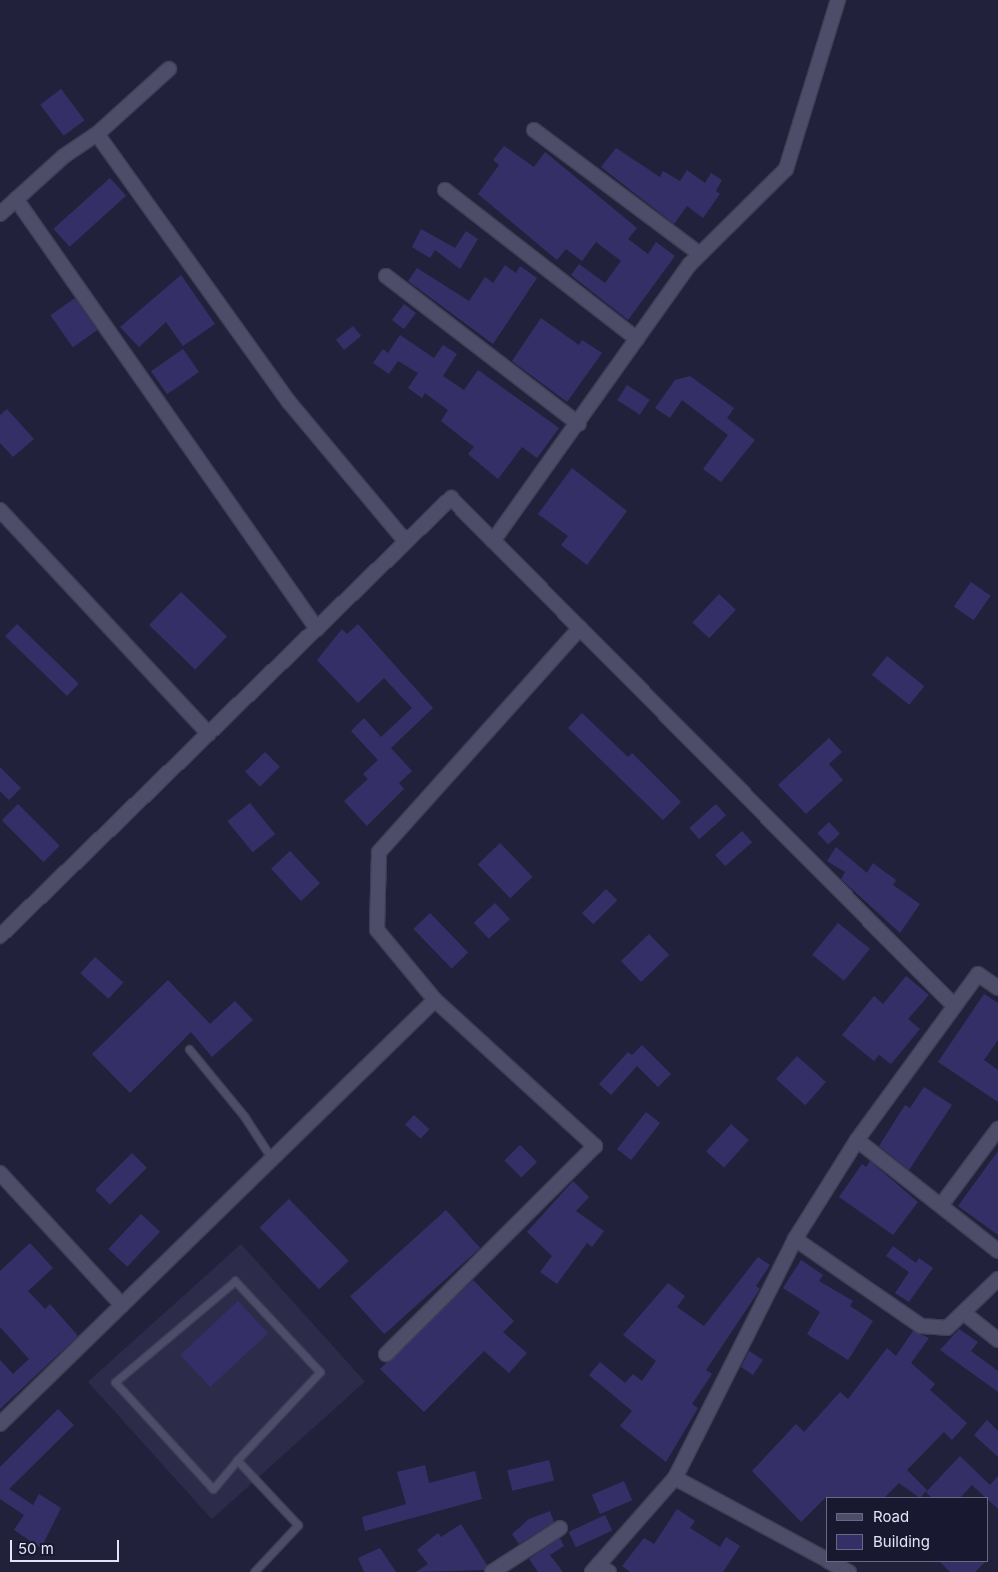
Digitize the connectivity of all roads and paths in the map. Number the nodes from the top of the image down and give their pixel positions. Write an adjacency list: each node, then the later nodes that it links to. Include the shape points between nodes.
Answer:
1 (838, 0): 8 (street, via 786,169)
2 (169, 69): 4 (street)
3 (534, 130): 8 (street)
4 (97, 134): 6 (street); 14 (street, via 289,402)
5 (445, 190): 10 (street)
6 (16, 199): 7 (street); 16 (street)
7 (0, 214)
8 (700, 254): 10 (street)
9 (386, 276): 11 (street)
10 (637, 339): 11 (street)
11 (579, 424): 13 (street)
12 (0, 510): 17 (street)
13 (493, 541): 14 (street, via 451,498); 15 (street)
14 (406, 542): 16 (street)
15 (580, 628): 20 (street, via 379,852 377,930); 21 (street)
16 (317, 629): 17 (street)
17 (209, 734): 18 (street)
18 (0, 936)
19 (998, 988): 21 (street, via 978,974)
20 (435, 1000): 25 (street); 34 (street, via 594,1146)
21 (952, 1004): 24 (street)
22 (189, 1049): 25 (lane, via 244,1116)
23 (998, 1129): 27 (street)
24 (857, 1140): 27 (street); 28 (street)
25 (272, 1159): 31 (street)
26 (0, 1173): 31 (street)
27 (942, 1204): 29 (street)
28 (795, 1239): 32 (street, via 921,1326 947,1328); 37 (street)
29 (998, 1250)
30 (998, 1279): 32 (street)
31 (122, 1305): 35 (street)
32 (965, 1314): 33 (street)
33 (998, 1340)
34 (386, 1354)
35 (0, 1424)
36 (237, 1460): 36 (lane, via 213,1489 115,1382 235,1281 320,1372); 42 (lane, via 298,1525)
37 (675, 1478): 39 (street); 41 (street)
38 (560, 1528): 43 (street)
39 (826, 1559)
40 (830, 1562): 44 (street)
41 (600, 1570)
42 (254, 1572)
43 (492, 1572)
44 (848, 1572)

